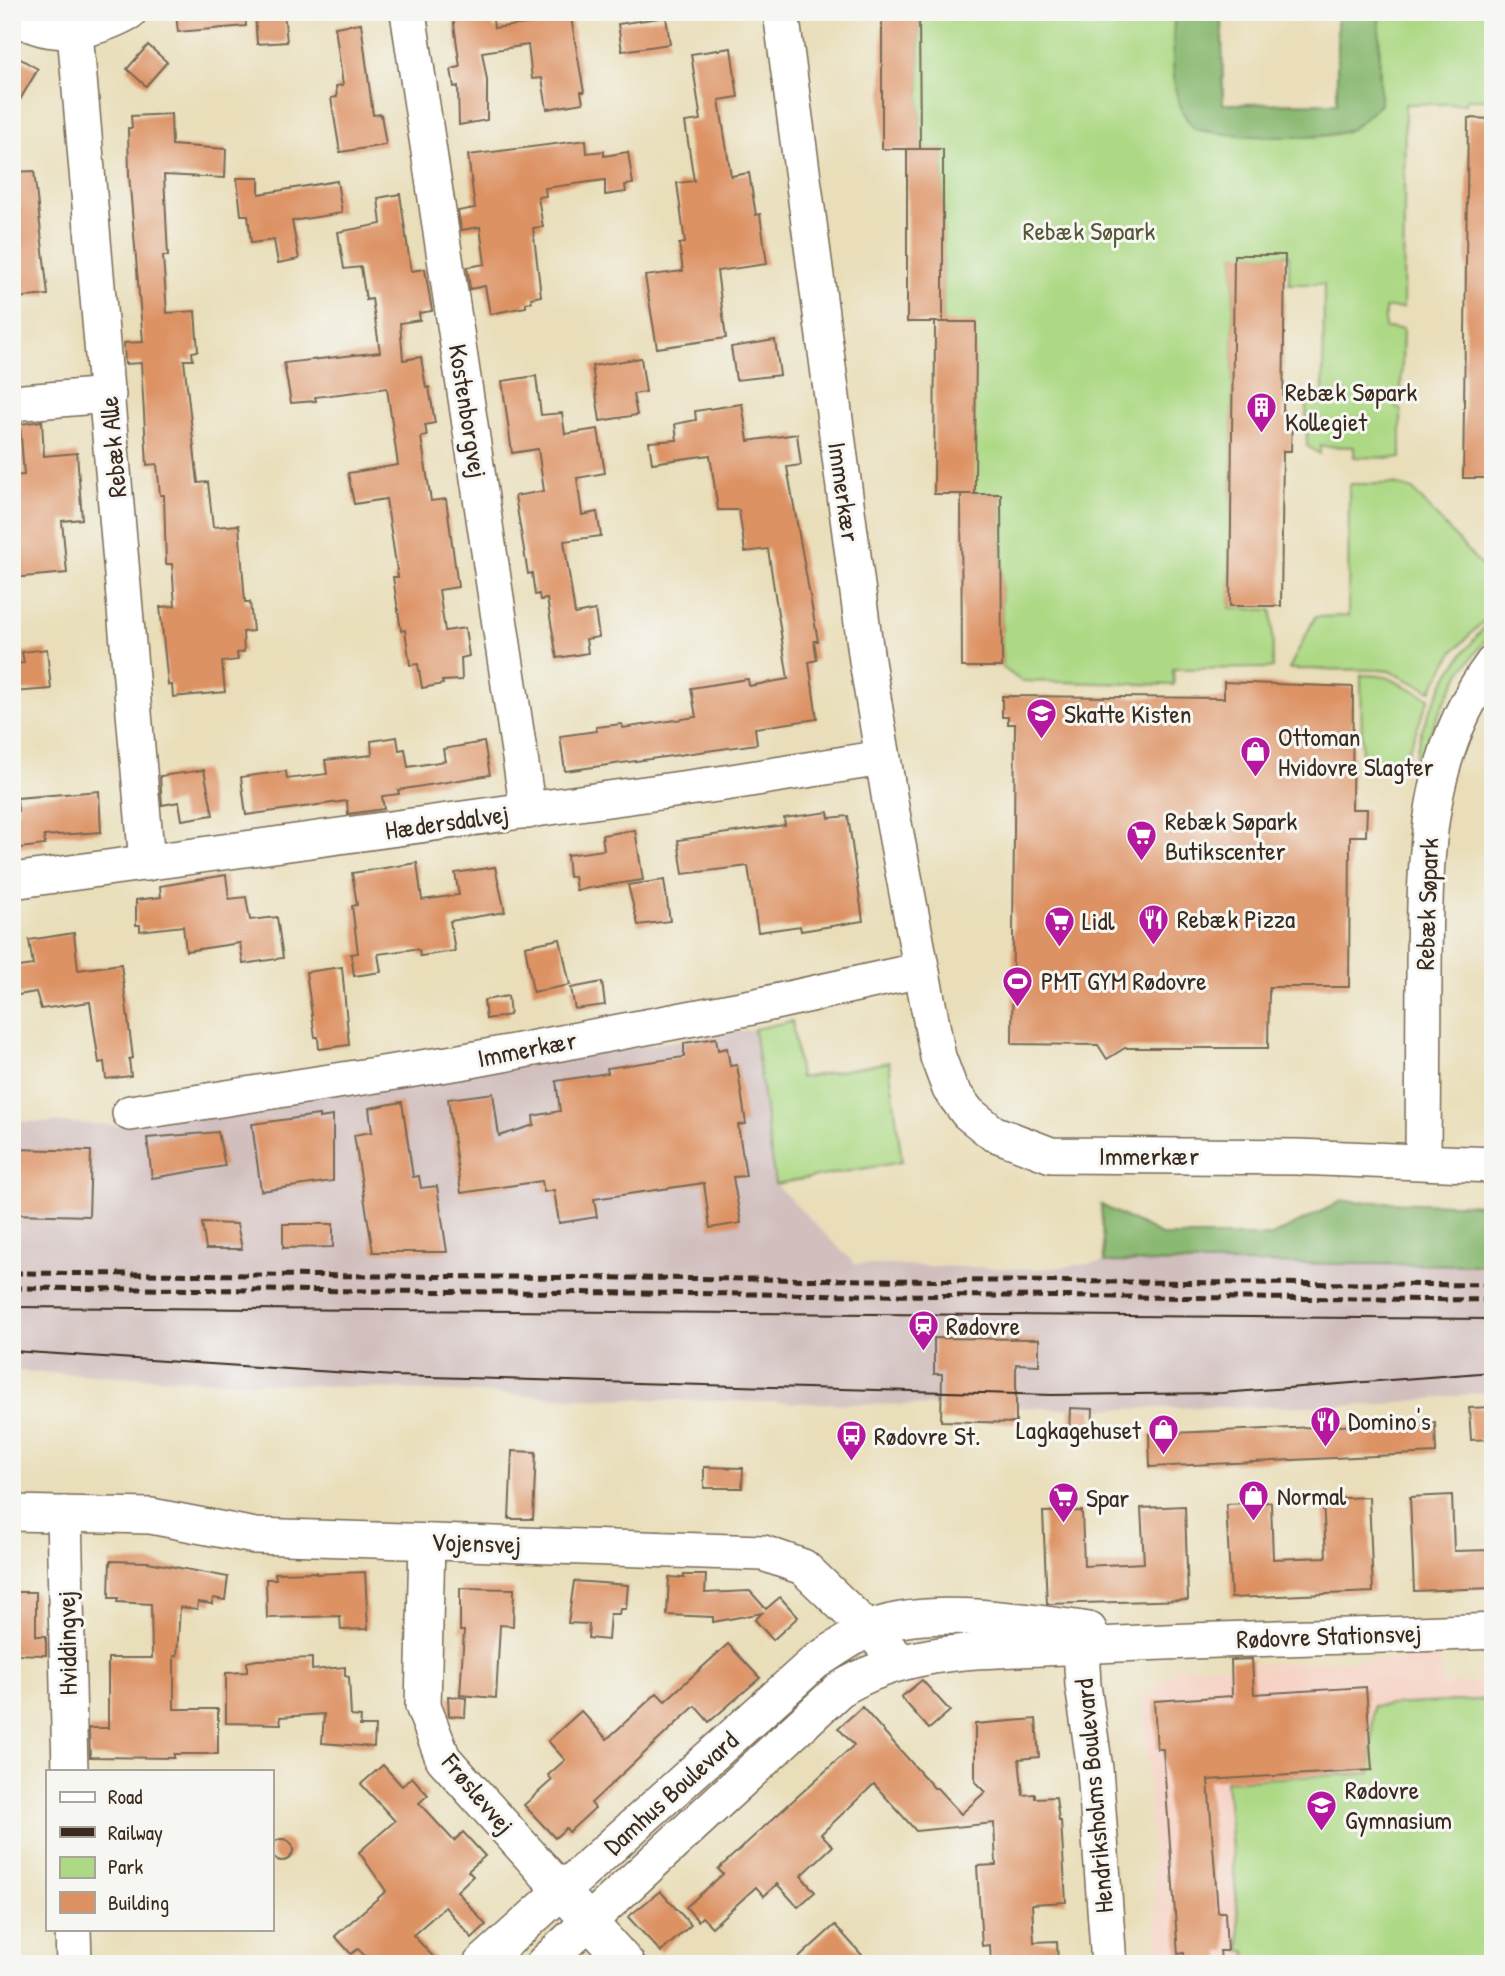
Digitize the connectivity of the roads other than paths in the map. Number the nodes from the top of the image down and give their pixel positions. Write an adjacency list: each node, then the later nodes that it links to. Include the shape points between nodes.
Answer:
1 (129, 12): 5 (street, via 104,26)
2 (408, 12): 10 (street, Kostenborgvej)
3 (781, 12): 9 (street, Immerkær)
4 (12, 13): 5 (street, via 46,29)
5 (75, 32): 6 (street, Rebæk Alle)
6 (108, 395): 7 (street); 11 (street, Rebæk Alle)
7 (12, 403)
8 (1493, 663): 15 (street, Rebæk Søpark, via 1461,714 1431,806 1424,939)
9 (882, 758): 10 (street, Hædersdalvej); 13 (street, Immerkær)
10 (528, 811): 11 (street, Hædersdalvej)
11 (147, 863): 12 (street, Hædersdalvej)
12 (12, 881)
13 (921, 970): 14 (street, Immerkær, via 473,1059); 15 (street, Immerkær, via 938,1057 950,1089 984,1126 1023,1146 1051,1154)
14 (130, 1113)
15 (1423, 1160): 16 (street, Immerkær)
16 (1493, 1165)
17 (12, 1513): 18 (street, Vojensvej)
18 (64, 1514): 19 (street, Vojensvej, via 151,1516 256,1536); 24 (street, Hviddingvej)
19 (427, 1542): 20 (street, Vojensvej, via 746,1551 803,1567); 25 (street, Frøslevvej, via 424,1706 443,1758)
20 (867, 1630): 22 (street, Rødovre Stationsvej, via 946,1617 999,1619); 23 (street, Vojensvej); 25 (street, Damhus Boulevard, via 815,1662)
21 (1493, 1631): 22 (street, Rødovre Stationsvej, via 1166,1641)
22 (1080, 1638): 23 (street, Rødovre Stationsvej); 32 (street, Hendriksholms Boulevard, via 1096,1769)
23 (901, 1661): 26 (street, Damhus Boulevard, via 866,1673 839,1690)
24 (70, 1770)
25 (563, 1892): 26 (street, Frøslevvej); 29 (street, Damhus Boulevard)
26 (589, 1922): 30 (street, Damhus Boulevard); 31 (street, Frøslevvej)
27 (73, 1930): 28 (street)
28 (74, 1964)
29 (481, 1964)
30 (543, 1964)
31 (628, 1964)
32 (1109, 1964)

